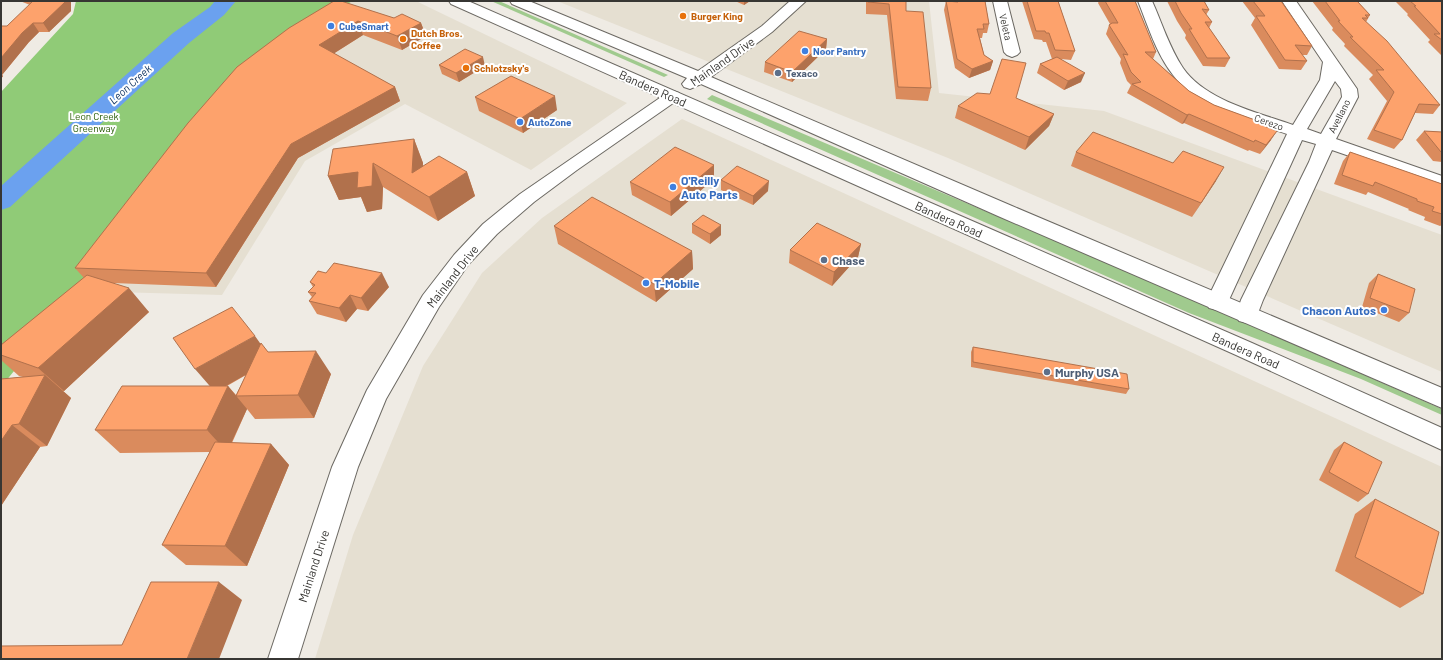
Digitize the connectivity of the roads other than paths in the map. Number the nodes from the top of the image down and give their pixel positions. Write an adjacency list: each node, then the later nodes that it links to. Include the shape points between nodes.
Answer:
1 (456, 1): 10 (street, Bandera Road)
2 (517, 1): 9 (street)
3 (799, 1): 9 (street, Mainland Drive, via 767,29)
4 (1000, 1): 7 (street, Veleta)
5 (1145, 1): 11 (street, Cerezo, via 1173,63 1184,80 1228,108)
6 (1289, 1): 8 (street, Avellano)
7 (1012, 52)
8 (1331, 60): 11 (street, via 1328,80); 12 (street, Avellano, via 1349,89 1350,97)
9 (699, 77): 10 (street, Mainland Drive); 18 (street)
10 (672, 96): 21 (street, Bandera Road); 22 (street, Mainland Drive, via 527,198 490,229 461,260 431,301 375,397 345,467)
11 (1297, 132): 12 (street, Cerezo); 13 (street)
12 (1326, 141): 14 (street, Avellano); 15 (street, Cerezo)
13 (1283, 161): 14 (street); 16 (street)
14 (1312, 172): 17 (street, Avellano)
15 (1442, 182)
16 (1267, 196): 17 (street); 18 (street)
17 (1296, 207): 19 (street, Avellano)
18 (1217, 302): 19 (street)
19 (1247, 315): 20 (street)
20 (1442, 398)
21 (1442, 439)
22 (283, 659)

